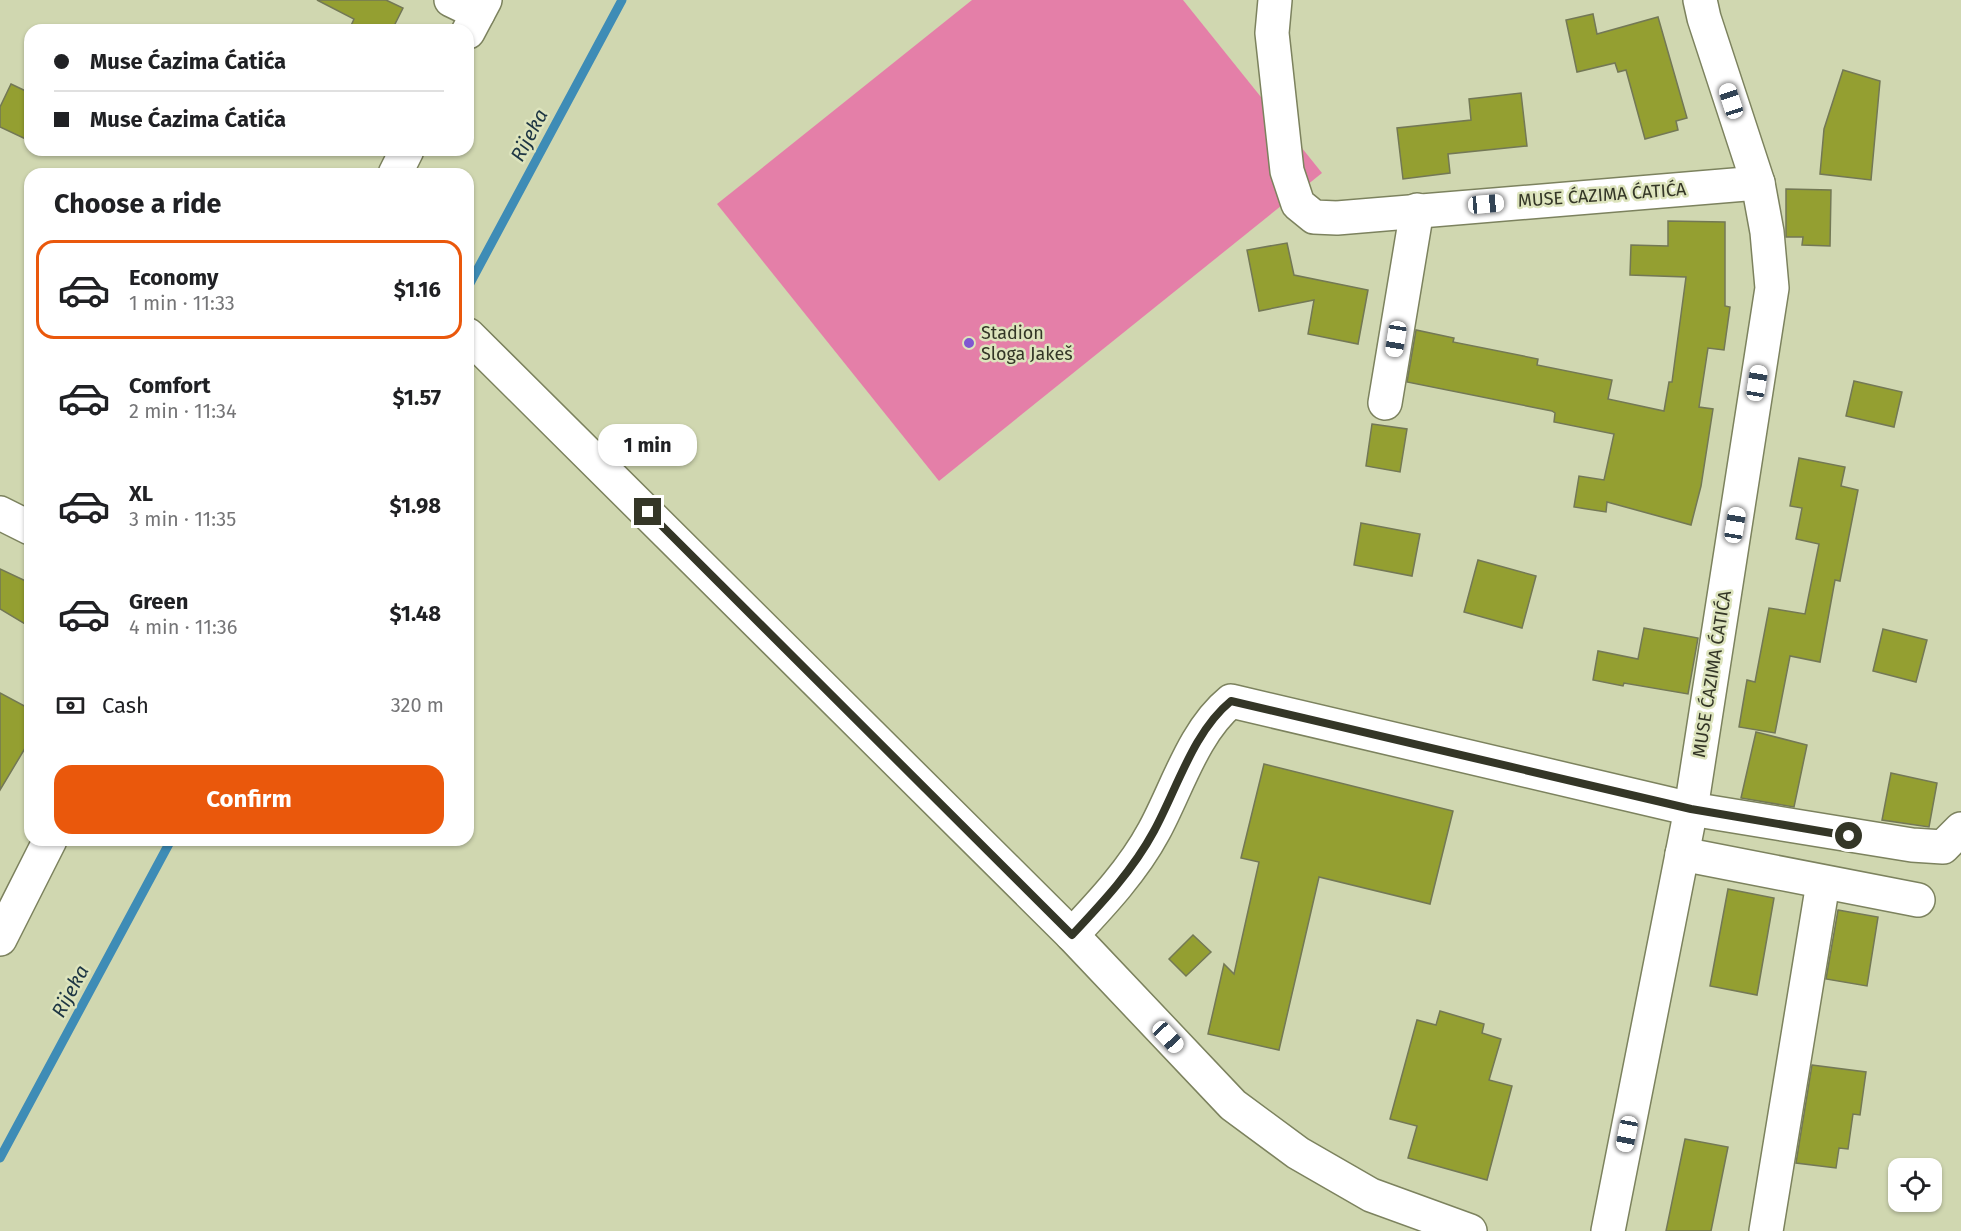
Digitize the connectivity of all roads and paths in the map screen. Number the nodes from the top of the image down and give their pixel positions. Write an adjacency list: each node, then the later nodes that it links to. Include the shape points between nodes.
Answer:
1 (1275, 0): 4 (street, MUSE ĆAZIMA ĆATIĆA, via 1272,33 1287,171 1298,204 1314,217)
2 (1700, 0): 3 (street, MUSE ĆAZIMA ĆATIĆA)
3 (1758, 183): 4 (street, MUSE ĆAZIMA ĆATIĆA); 9 (street, MUSE ĆAZIMA ĆATIĆA, via 1772,288)
4 (1418, 210): 6 (street)
5 (474, 340): 15 (street)
6 (1385, 403)
7 (0, 513): 8 (street)
8 (24, 525)
9 (1691, 809): 10 (street, via 1943,847); 12 (street, MUSE ĆAZIMA ĆATIĆA); 15 (street, via 1231,701 1218,711 1197,746 1153,833 1116,886)
10 (1961, 829)
11 (47, 846): 16 (street)
12 (1682, 854): 13 (street); 17 (street, MUSE ĆAZIMA ĆATIĆA)
13 (1823, 883): 14 (street); 19 (street)
14 (1918, 900)
15 (1072, 935): 18 (street, via 1233,1105 1298,1153 1371,1195)
16 (0, 939)
17 (1612, 1230)
18 (1470, 1231)
19 (1766, 1231)

